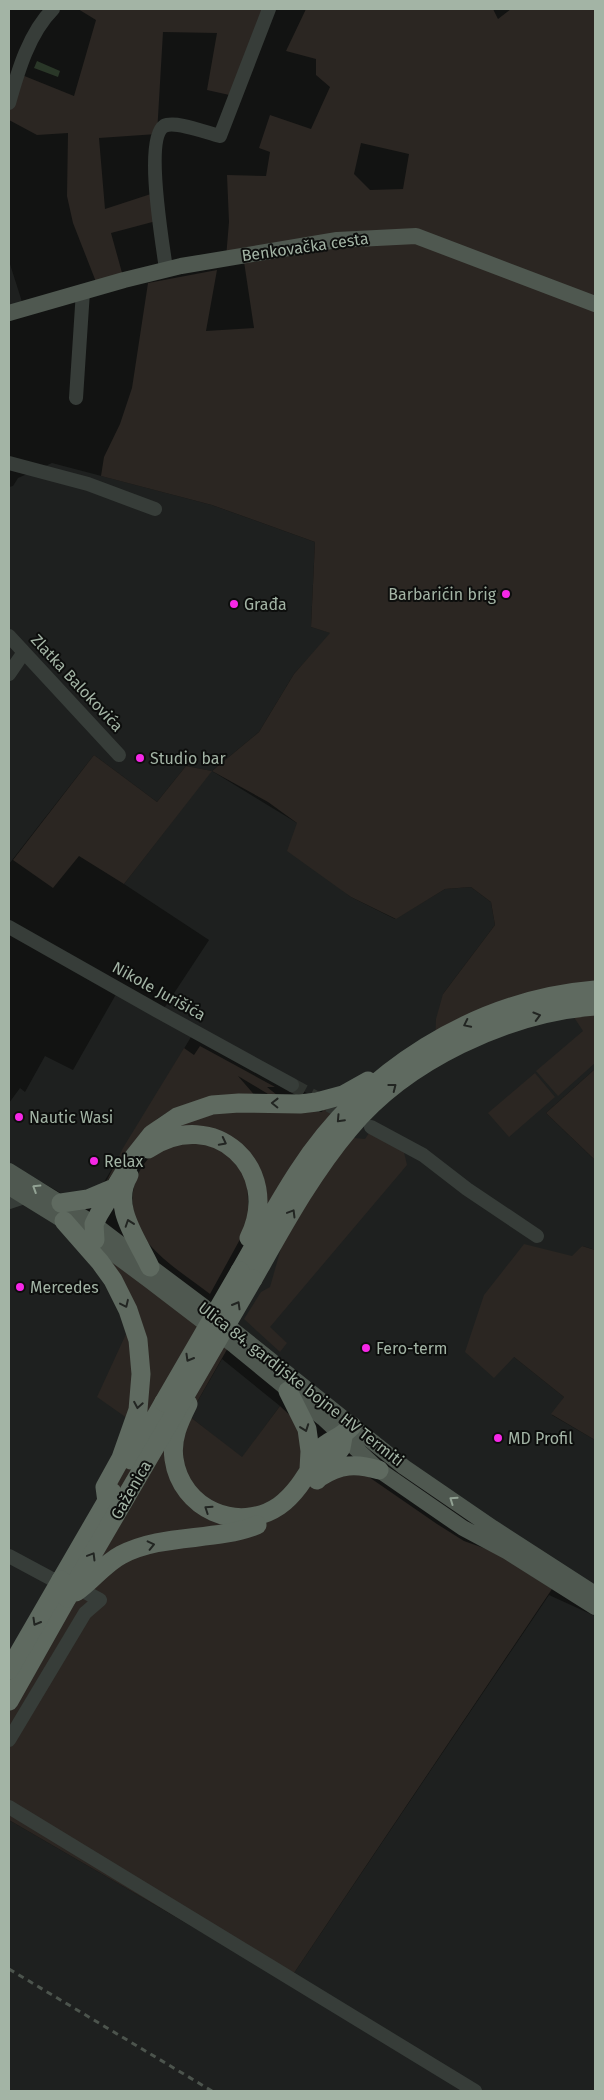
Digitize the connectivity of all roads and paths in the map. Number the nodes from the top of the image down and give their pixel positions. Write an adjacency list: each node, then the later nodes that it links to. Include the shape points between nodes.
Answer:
1 (53, 9): 3 (street, via 41,20 17,73)
2 (269, 9): 4 (street, via 220,136 175,124 164,126 158,134 156,192)
3 (9, 103)
4 (166, 269): 5 (main road, Benkovačka cesta); 6 (main road, Benkovačka cesta, via 337,240 416,236)
5 (83, 291): 7 (main road, Benkovačka cesta); 8 (street)
6 (595, 304)
7 (9, 313)
8 (76, 398)
9 (9, 463): 10 (street, via 88,484)
10 (155, 509)
11 (9, 636): 12 (street, Zlatka Balokovića)
12 (24, 652): 13 (street); 14 (street, Zlatka Balokovića)
13 (9, 674)
14 (119, 755)
15 (9, 927): 19 (street, Nikole Jurišića)
16 (595, 990): 18 (highway, one-way to 18, via 504,1009 474,1021 432,1043)
17 (595, 1006): 31 (highway, one-way to 17, via 350,1128 409,1075 486,1033 544,1014)
18 (388, 1073): 23 (highway, one-way to 23, via 363,1082 343,1095 317,1102 221,1104 187,1112 145,1142); 31 (highway, one-way to 31, via 335,1124 298,1171)
19 (292, 1085)
20 (371, 1127): 29 (street, via 424,1155 467,1189)
21 (9, 1171): 26 (main road, Ulica 84. gardijske bojne HV Termiti, one-way to 21)
22 (9, 1187): 24 (main road, Ulica 84. gardijske bojne HV Termiti)
23 (114, 1188): 26 (highway, via 88,1199); 28 (highway)
24 (24, 1197): 25 (street); 27 (main road, Ulica 84. gardijske bojne HV Termiti)
25 (9, 1202)
26 (60, 1203): 28 (main road, Ulica 84. gardijske bojne HV Termiti)
27 (64, 1222): 28 (main road, Ulica 84. gardijske bojne HV Termiti); 37 (highway, one-way to 37, via 113,1280 138,1340 141,1374 138,1410 121,1458 105,1487)
28 (95, 1232): 30 (main road, Ulica 84. gardijske bojne HV Termiti); 33 (main road, Ulica 84. gardijske bojne HV Termiti)
29 (537, 1236)
30 (150, 1267): 31 (highway, one-way to 31, via 128,1224 124,1205 127,1178 147,1150 162,1140 179,1135 210,1136 236,1150 251,1170 254,1180 257,1194 255,1226 239,1258); 34 (main road, Ulica 84. gardijske bojne HV Termiti, via 204,1307)
31 (246, 1275): 32 (highway, Gaženica, one-way to 31, bridge); 37 (highway, Gaženica, one-way to 37, bridge)
32 (204, 1362): 38 (highway, one-way to 32, via 218,1515 204,1506 191,1495 176,1467 175,1435 204,1375); 41 (highway, Gaženica, one-way to 32, bridge)
33 (288, 1391): 34 (main road, Ulica 84. gardijske bojne HV Termiti, via 323,1418); 36 (highway, one-way to 36, via 307,1429)
34 (347, 1431): 35 (main road, Ulica 84. gardijske bojne HV Termiti); 36 (highway, via 325,1446); 40 (main road, Ulica 84. gardijske bojne HV Termiti, one-way to 34)
35 (379, 1470): 36 (highway, via 349,1465); 42 (main road, Ulica 84. gardijske bojne HV Termiti, via 463,1528 508,1552)
36 (314, 1473): 38 (highway, via 300,1499 280,1514)
37 (107, 1502): 43 (highway, Gaženica, one-way to 43, bridge)
38 (256, 1521): 41 (highway, one-way to 38, bridge, via 120,1555 153,1543 233,1533)
39 (9, 1556): 45 (street, via 100,1600 85,1613)
40 (595, 1594)
41 (67, 1598): 44 (highway, Gaženica)
42 (595, 1607)
43 (9, 1670)
44 (9, 1701)
45 (9, 1740)
46 (9, 1807): 47 (street)
47 (475, 2091)

